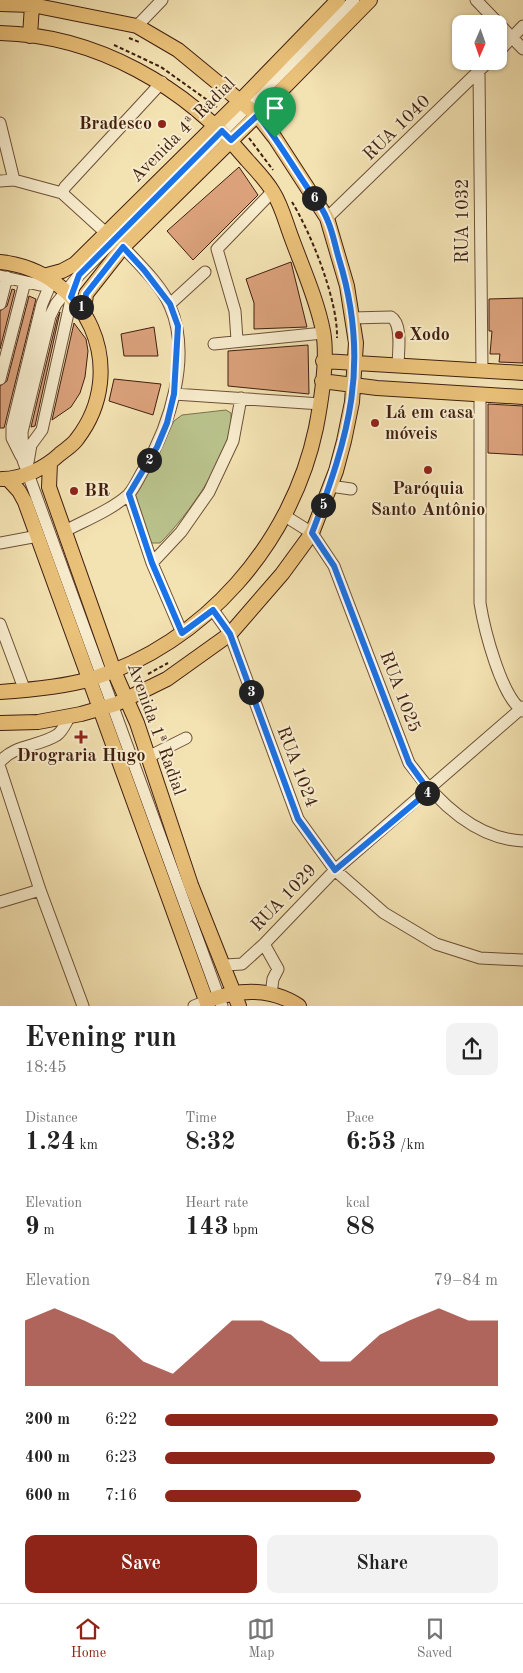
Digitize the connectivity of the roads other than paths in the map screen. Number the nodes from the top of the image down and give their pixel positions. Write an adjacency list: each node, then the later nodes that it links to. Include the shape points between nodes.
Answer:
1 (162, 0): 9 (street)
2 (338, 0): 17 (main road, Avenida 4ª Radial)
3 (354, 0): 17 (street)
4 (370, 0): 17 (main road, Avenida 4ª Radial)
5 (476, 0): 12 (street)
6 (28, 3): 7 (main road); 9 (main road); 11 (main road)
7 (0, 4)
8 (523, 26): 12 (street)
9 (133, 32): 17 (main road, via 178,50)
10 (0, 33): 11 (main road)
11 (30, 36): 16 (main road, via 113,58)
12 (512, 37): 13 (street); 14 (street)
13 (508, 41)
14 (523, 49)
15 (479, 72): 24 (street, RUA 1040); 43 (street, RUA 1032)
16 (162, 82): 19 (main road); 23 (street)
17 (249, 107): 19 (main road, Avenida 4ª Radial); 19 (main road, Avenida 4ª Radial); 24 (main road, via 275,138)
18 (0, 123): 20 (street)
19 (223, 132): 22 (main road); 25 (main road, Avenida 4ª Radial); 26 (main road, Avenida 4ª Radial); 29 (street)
20 (14, 180): 21 (street); 23 (street)
21 (0, 181)
22 (273, 192): 37 (main road, via 306,276); 38 (street, via 217,249 235,311)
23 (62, 193): 25 (street)
24 (327, 218): 36 (main road, via 347,286)
25 (106, 233): 32 (main road, Avenida 4ª Radial, via 75,264 62,271)
26 (123, 247): 34 (street); 35 (main road, Avenida 4ª Radial, via 86,294)
27 (0, 262): 32 (main road, via 18,264)
28 (205, 272): 34 (street)
29 (79, 275): 32 (street); 32 (street)
30 (3, 276): 31 (street); 33 (street)
31 (25, 282): 32 (street); 45 (street)
32 (58, 287): 35 (main road); 53 (street); 54 (street, via 56,304); 54 (street, via 42,304)
33 (1, 299)
34 (170, 304): 48 (street, via 178,326)
35 (84, 311): 55 (main road, via 96,337 101,373 95,408 77,439)
36 (352, 318): 41 (main road, via 356,343); 42 (street, via 395,319 398,325)
37 (323, 333): 38 (street); 40 (main road)
38 (237, 340): 39 (street)
39 (214, 344)
40 (329, 361): 41 (main road); 46 (main road)
41 (354, 363): 42 (main road); 47 (main road)
42 (398, 366): 43 (main road)
43 (482, 370): 44 (main road)
44 (523, 373)
45 (0, 379)
46 (322, 381): 47 (main road); 52 (main road)
47 (353, 385): 49 (main road); 58 (main road, via 344,441)
48 (174, 394): 51 (street); 60 (street, via 157,447)
49 (480, 395): 50 (main road); 76 (street, via 480,603 484,628 507,694)
50 (523, 397)
51 (241, 398): 52 (street); 66 (street, via 233,441 209,492 181,532)
52 (321, 404): 61 (main road, via 310,455)
53 (42, 430): 54 (street, via 35,435); 56 (street, via 31,445)
54 (11, 439): 56 (street)
55 (50, 463): 56 (main road); 62 (main road, Avenida 1ª Radial, via 49,487)
56 (29, 474): 57 (main road); 71 (street)
57 (4, 479): 64 (main road, Avenida 1ª Radial, via 19,491)
58 (330, 486): 59 (street); 63 (main road)
59 (351, 490)
60 (129, 494): 62 (street); 66 (street)
61 (285, 516): 63 (street, RUA 1025); 67 (main road, via 250,569)
62 (66, 531): 71 (main road, Avenida 1ª Radial)
63 (312, 533): 70 (main road, via 282,574); 83 (street, RUA 1025, via 334,566 409,763)
64 (38, 536): 65 (street); 71 (main road, Avenida 1ª Radial)
65 (0, 543)
66 (152, 563): 69 (street)
67 (213, 610): 69 (main road); 70 (street, RUA 1024)
68 (0, 624): 72 (street)
69 (182, 633): 71 (main road, via 132,663)
70 (230, 634): 74 (main road, via 167,679); 85 (street, RUA 1024, via 298,819)
71 (101, 675): 72 (main road); 74 (main road, Avenida 1ª Radial); 75 (main road, Avenida 1ª Radial)
72 (25, 691): 73 (main road)
73 (0, 692)
74 (126, 700): 75 (main road); 80 (main road, Avenida 1ª Radial)
75 (106, 707): 77 (main road); 93 (main road, Avenida 1ª Radial)
76 (522, 709): 83 (street, RUA 1029)
77 (70, 716): 78 (main road); 81 (street, via 56,735 6,754)
78 (0, 724)
79 (186, 738): 80 (street)
80 (148, 757): 90 (main road, Avenida 1ª Radial, via 191,884)
81 (0, 762)
82 (0, 768): 86 (street)
83 (429, 791): 84 (street, RUA 1025, via 459,816 488,833); 85 (street, RUA 1029)
84 (523, 841)
85 (335, 870): 88 (street, RUA 1029); 89 (street, RUA 1024, via 384,913 436,944 480,958)
86 (40, 890): 87 (street); 94 (street)
87 (0, 902)
88 (264, 944): 90 (street, RUA 1029, via 242,964); 92 (street, via 278,969)
89 (523, 960)
90 (224, 965): 91 (main road, Avenida 1ª Radial)
91 (234, 992): 92 (main road); 93 (main road); 95 (main road, Avenida 1ª Radial)
92 (264, 997): 96 (main road, via 286,997)
93 (212, 1003)
94 (84, 1006)
95 (239, 1006)
96 (299, 1006)

